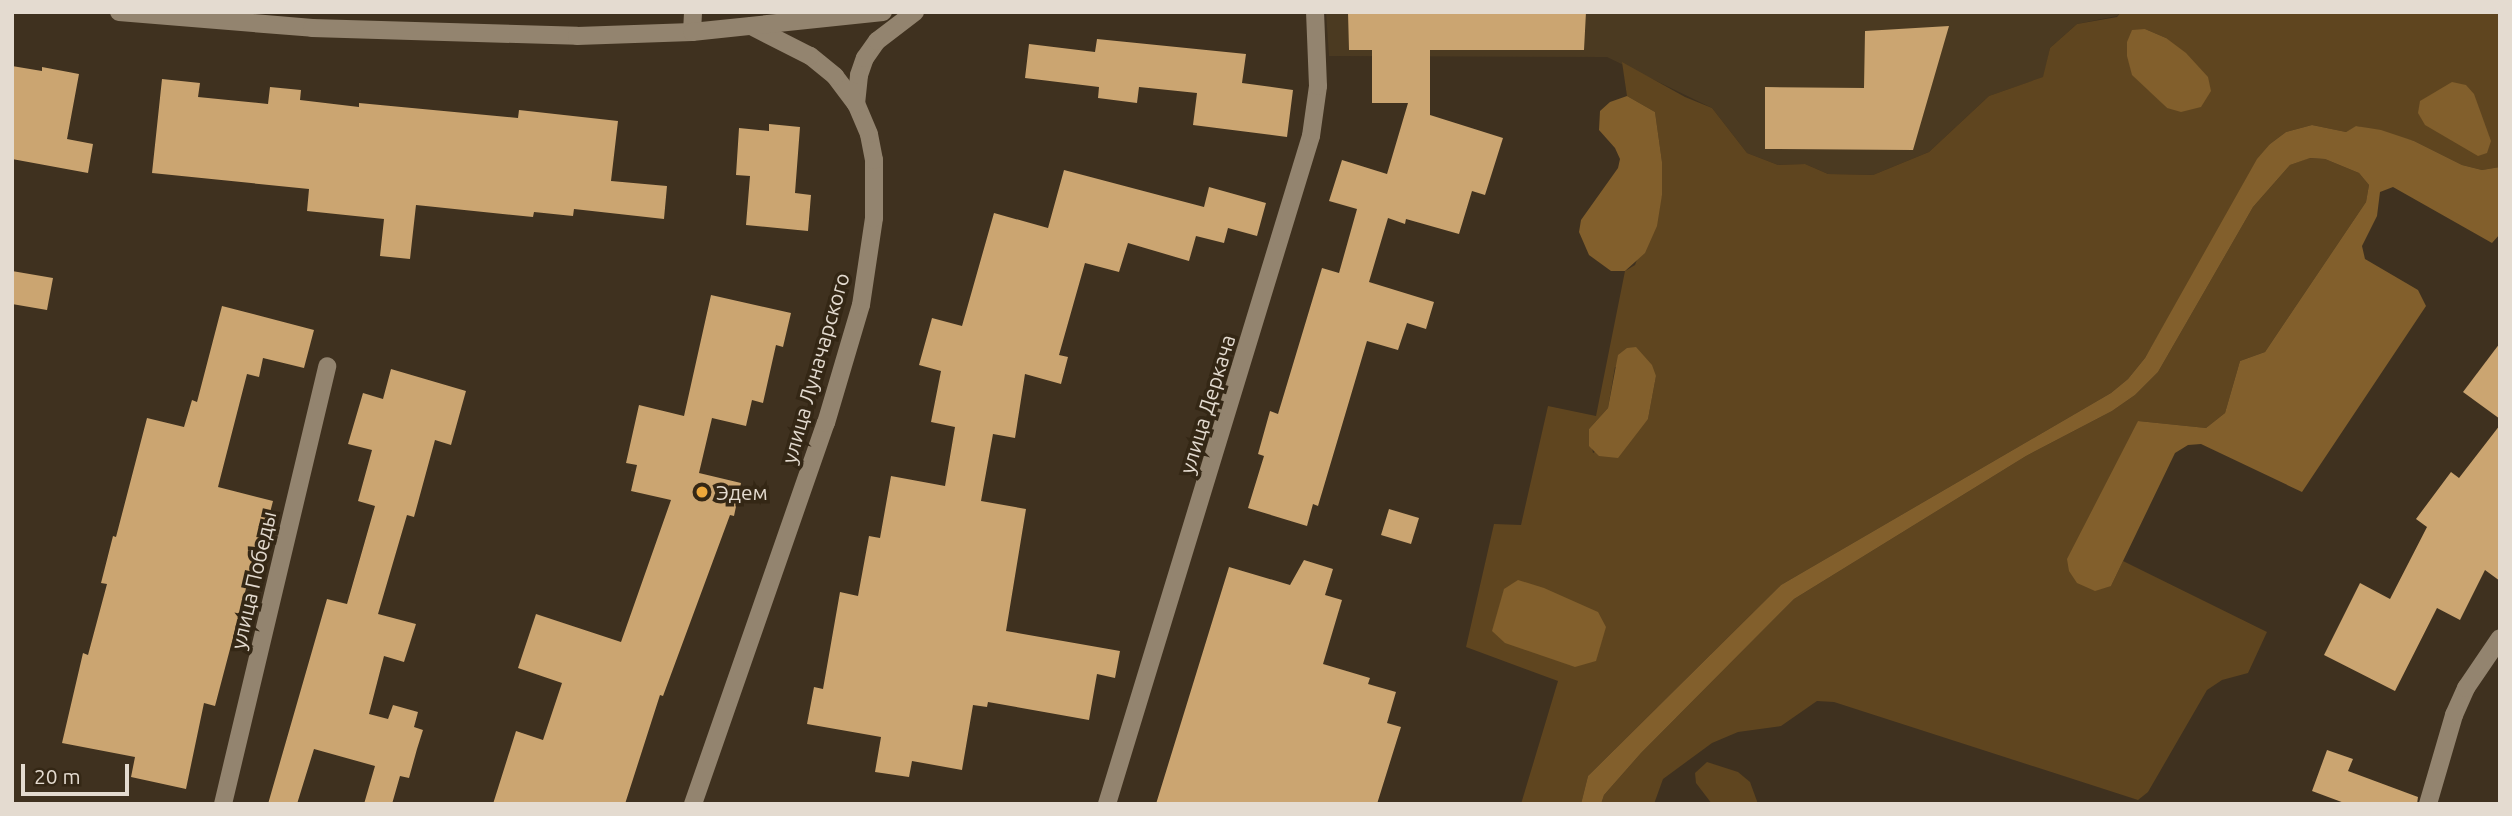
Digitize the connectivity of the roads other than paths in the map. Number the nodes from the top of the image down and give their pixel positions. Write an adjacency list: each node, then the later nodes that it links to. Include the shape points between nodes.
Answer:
1 (120, 12): 7 (street, via 478,35)
2 (693, 12): 7 (street)
3 (883, 12): 6 (street)
4 (915, 12): 8 (street, via 877,41 865,58)
5 (1315, 12): 13 (street, улица Деркача, via 1318,86 1311,136)
6 (751, 26): 7 (street); 8 (street, улица Луначарского, via 810,56 835,76)
7 (692, 32)
8 (856, 104): 12 (street, улица Луначарского, via 869,134 875,182 861,304 826,423)
9 (327, 366): 11 (street, улица Победы)
10 (2500, 638): 14 (street, via 2462,697)
11 (223, 804)
12 (693, 804)
13 (1107, 804)
14 (2428, 804)

